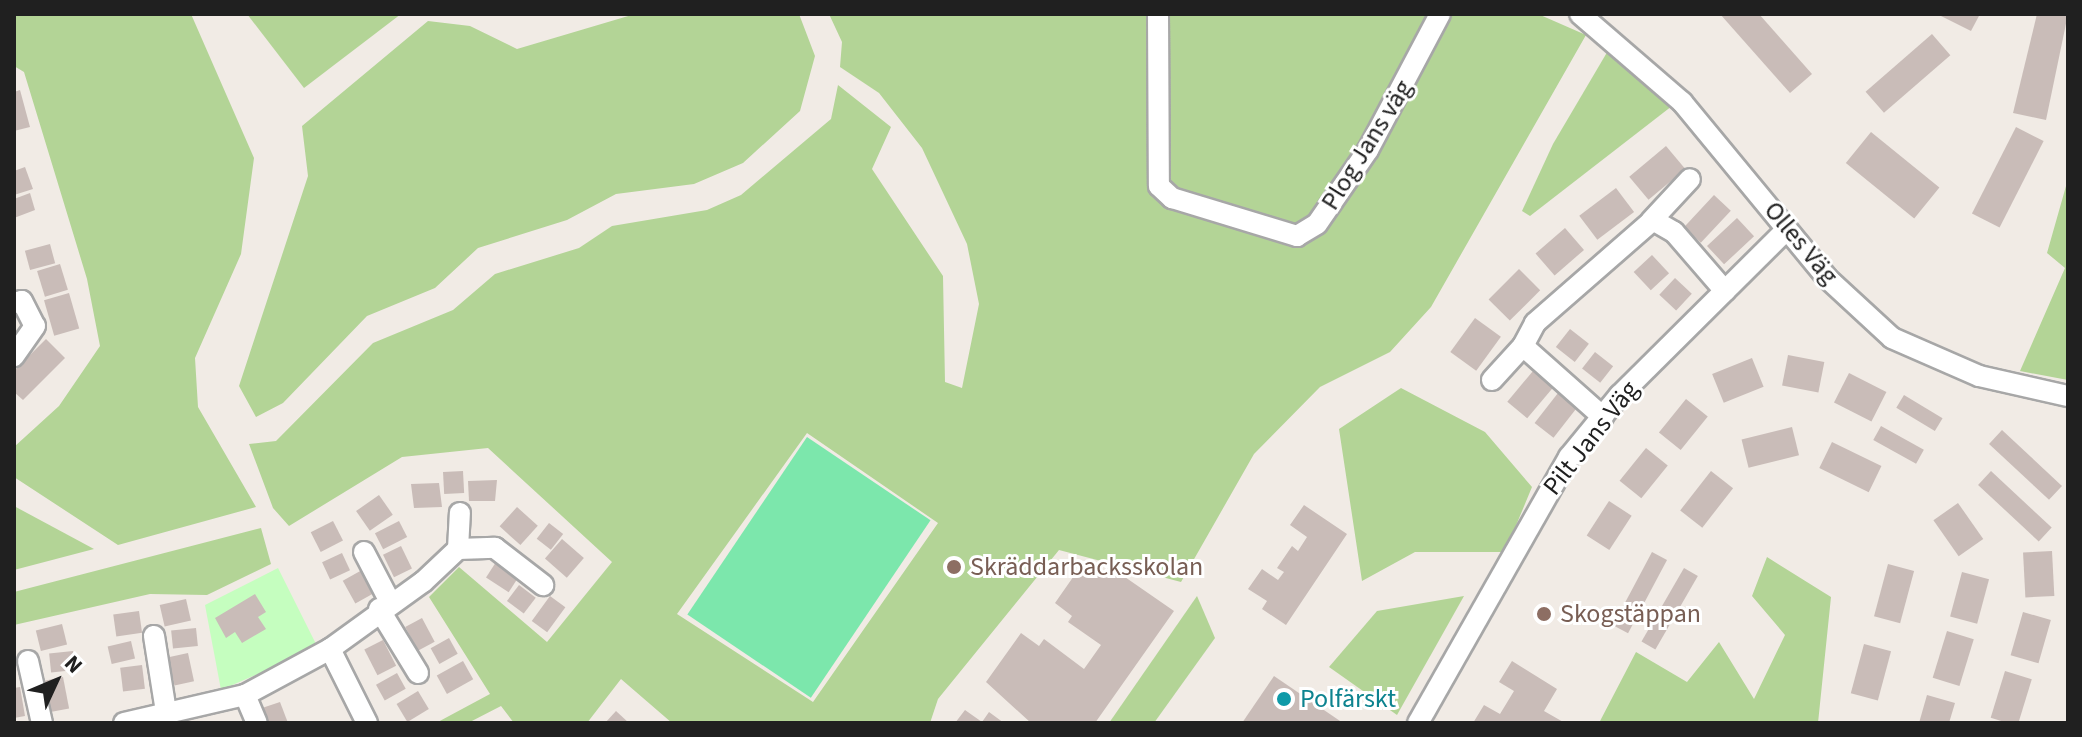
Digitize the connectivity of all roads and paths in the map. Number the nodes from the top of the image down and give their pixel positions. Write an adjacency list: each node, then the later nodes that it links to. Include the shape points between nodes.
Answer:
1 (1158, 14): 2 (street, Plog Jans väg, via 1159,186 1172,198 1297,236 1317,224 1361,162)
2 (1440, 14)
3 (1580, 14): 6 (street, Olles Väg, via 1682,102)
4 (1690, 179): 5 (street)
5 (1651, 221): 7 (street, via 1674,232); 9 (street, via 1535,323)
6 (1787, 229): 7 (street, Pilt Jans Väg); 12 (street, Olles Väg, via 1827,278 1892,338 1979,376)
7 (1725, 291): 13 (street, Pilt Jans Väg)
8 (14, 303): 10 (street, via 22,301 35,326)
9 (1523, 346): 11 (street); 13 (street)
10 (14, 356)
11 (1492, 380)
12 (2068, 396)
13 (1603, 417): 29 (street, Pilt Jans Väg, via 1553,479 1498,588)
14 (460, 513): 15 (street)
15 (458, 549): 17 (street, via 495,548); 18 (street, via 423,582)
16 (364, 552): 18 (street)
17 (543, 585)
18 (384, 606): 20 (street); 22 (street)
19 (154, 636): 24 (street)
20 (330, 649): 23 (street); 28 (street)
21 (28, 661): 25 (street)
22 (418, 673)
23 (245, 695): 24 (street); 27 (street)
24 (166, 712): 26 (street)
25 (42, 723)
26 (124, 723)
27 (257, 723)
28 (367, 723)
29 (1418, 723)

